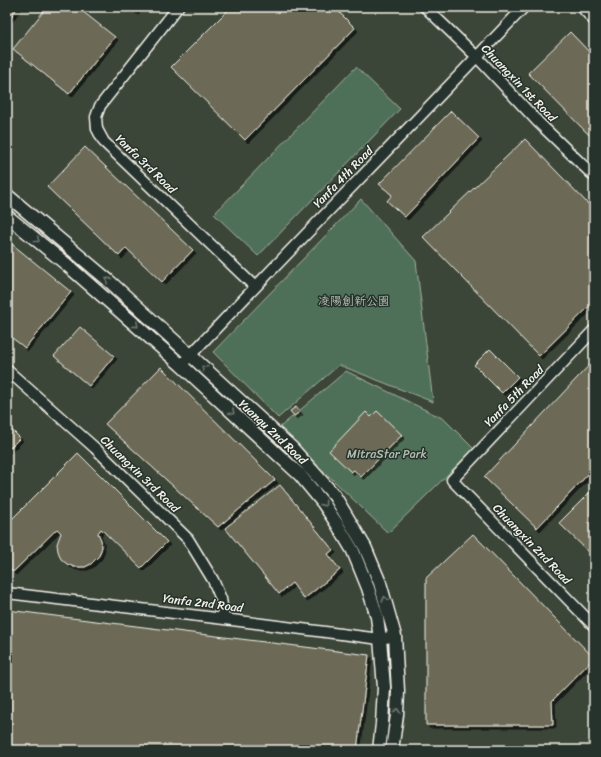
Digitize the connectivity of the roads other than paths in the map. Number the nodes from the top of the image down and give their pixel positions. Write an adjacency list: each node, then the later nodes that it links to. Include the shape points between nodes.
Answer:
1 (178, 7): 10 (street, Yanfa 3rd Road, via 100,106 96,117 97,129 104,142)
2 (425, 7): 6 (street, Chuangxin 1st Road)
3 (524, 7): 6 (street, Yanfa 4th Road)
4 (582, 7): 5 (street)
5 (594, 19)
6 (477, 57): 7 (street, Chuangxin 1st Road, via 538,122); 10 (street, Yanfa 4th Road)
7 (594, 176)
8 (7, 195): 12 (street, Yuanqu 2nd Road, one-way to 8, via 108,280)
9 (7, 216): 13 (street, Yuanqu 2nd Road, one-way to 13)
10 (255, 287): 12 (street, Yanfa 4th Road)
11 (594, 330): 15 (street, Yanfa 5th Road)
12 (190, 355): 13 (street, Yanfa 4th Road); 19 (street, Yuanqu 2nd Road, one-way to 12, via 380,583 365,547 334,495 292,448)
13 (181, 365): 20 (street, Yuanqu 2nd Road, one-way to 20, via 300,475 323,502 353,551 377,617)
14 (7, 370): 17 (street, Chuangxin 3rd Road, via 95,448 188,539 213,580 221,599)
15 (452, 480): 18 (street, Chuangxin 2nd Road)
16 (7, 593): 17 (street, Yanfa 2nd Road)
17 (224, 619): 20 (street, Yanfa 2nd Road)
18 (594, 626)
19 (395, 636): 20 (street, Yanfa 2nd Road); 22 (street, Yuanqu 2nd Road, one-way to 19, via 398,691)
20 (380, 639): 21 (street, Yuanqu 2nd Road, via 384,687)
21 (379, 750)
22 (392, 750)

